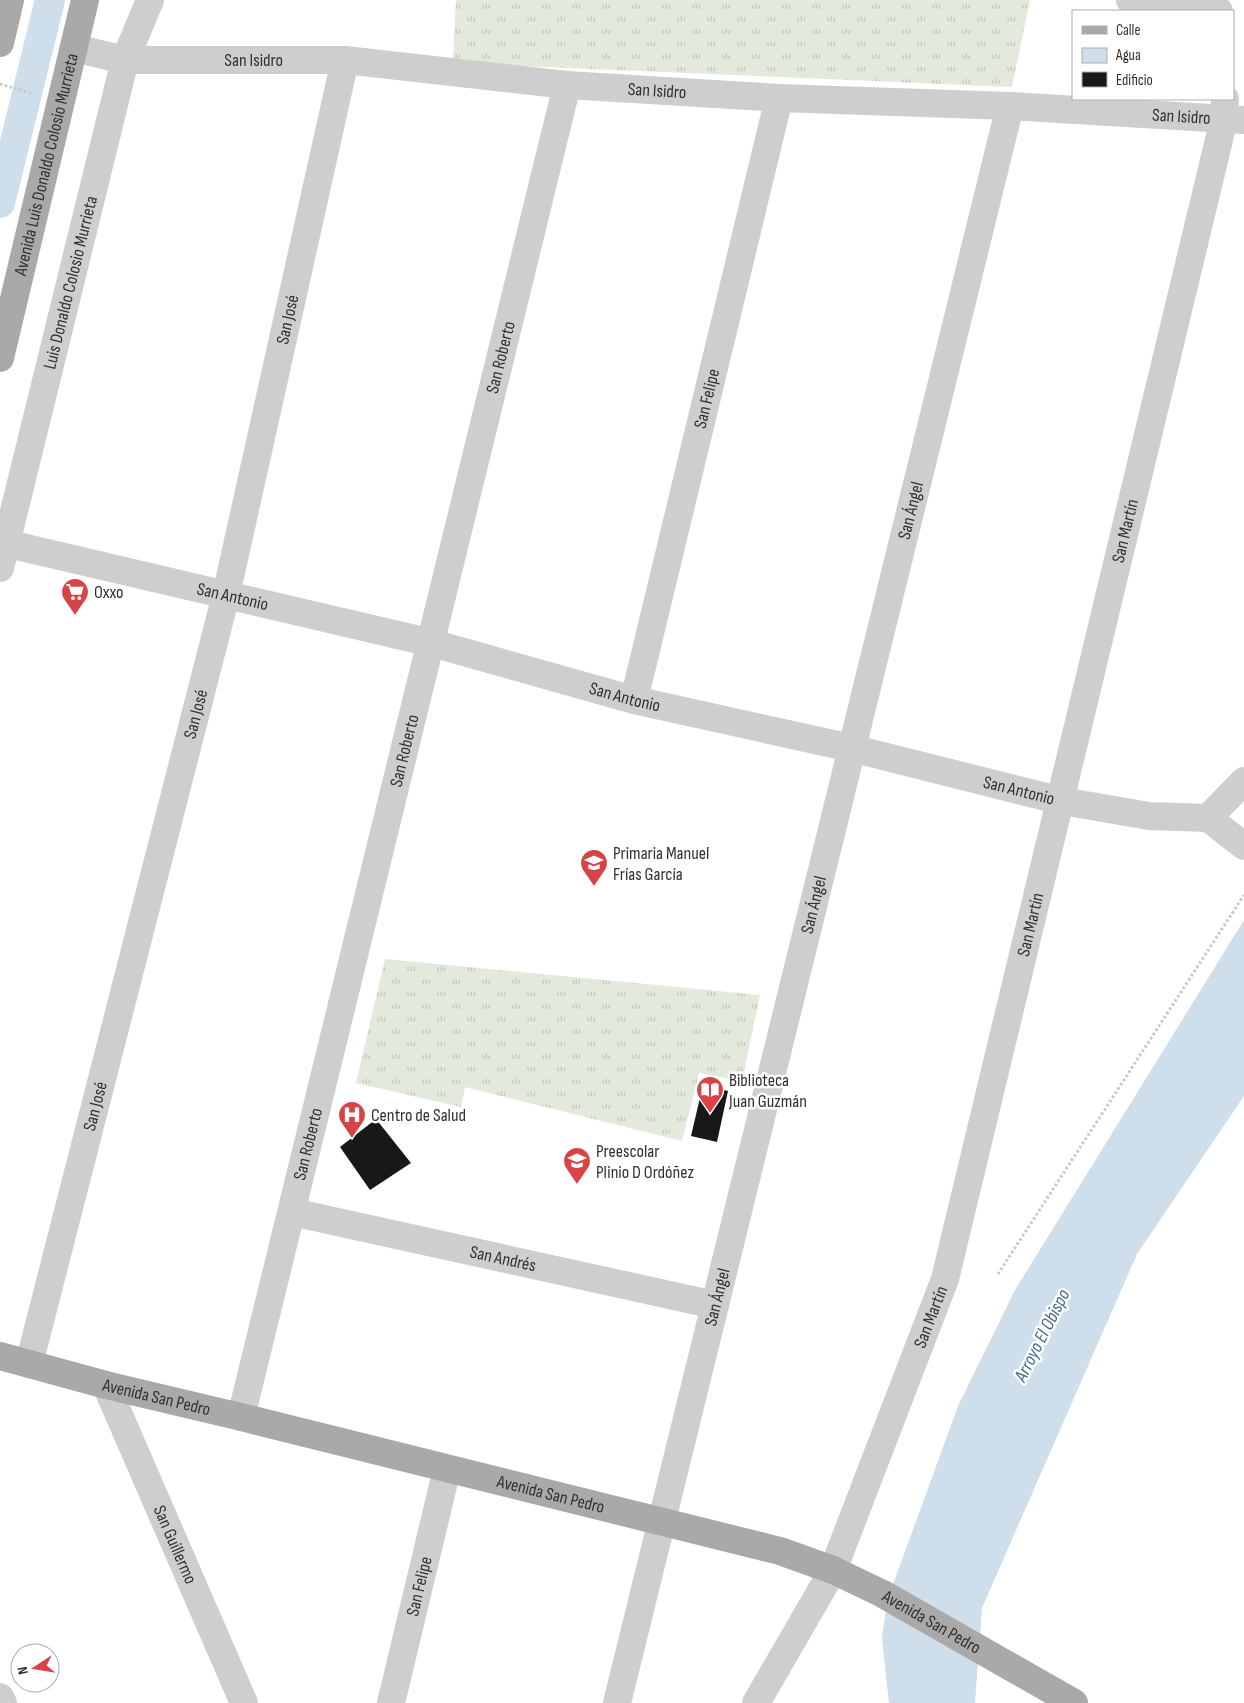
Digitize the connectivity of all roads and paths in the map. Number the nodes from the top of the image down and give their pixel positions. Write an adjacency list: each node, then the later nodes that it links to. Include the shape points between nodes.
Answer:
1 (10, 0): 6 (main road)
2 (85, 0): 7 (main road, Avenida Luis Donaldo Colosio Murrieta)
3 (150, 0): 8 (street, Luis Donaldo Colosio Murrieta)
4 (1130, 0): 5 (street, via 1207,6)
5 (1217, 10)
6 (0, 43)
7 (74, 48): 8 (street, San Isidro); 16 (main road, Avenida Luis Donaldo Colosio Murrieta)
8 (125, 60): 9 (street, San Isidro); 17 (street, Luis Donaldo Colosio Murrieta)
9 (345, 60): 11 (street, San Isidro); 18 (street, San José)
10 (0, 84): 12 (path)
11 (567, 85): 13 (street, San Isidro); 19 (street, San Roberto)
12 (40, 96)
13 (779, 98): 14 (street, San Isidro); 20 (street, San Felipe)
14 (1010, 106): 15 (street, San Isidro); 21 (street, San Ángel)
15 (1231, 112): 23 (street, San Martín)
16 (0, 358)
17 (2, 551): 18 (street, San Antonio)
18 (226, 595): 19 (street, San Antonio); 31 (street, San José)
19 (432, 643): 20 (street, San Antonio); 27 (street, San Roberto)
20 (634, 700): 21 (street, San Antonio)
21 (851, 748): 23 (street, San Antonio); 29 (street, San Ángel)
22 (1244, 781): 24 (street)
23 (1062, 801): 24 (street, San Antonio, via 1149,816); 36 (street, San Martín, via 945,1280)
24 (1208, 818): 25 (street)
25 (1244, 846)
26 (1244, 896): 28 (path)
27 (292, 1212): 29 (street, San Andrés); 33 (street, San Roberto)
28 (998, 1274)
29 (715, 1305): 35 (street, San Ángel)
30 (0, 1356): 31 (main road, Avenida San Pedro)
31 (29, 1364): 32 (main road, Avenida San Pedro)
32 (106, 1385): 33 (main road, Avenida San Pedro); 39 (street, San Guillermo)
33 (241, 1417): 34 (main road, Avenida San Pedro)
34 (447, 1469): 35 (main road, Avenida San Pedro); 40 (street, San Felipe)
35 (663, 1523): 36 (main road, Avenida San Pedro, via 780,1551); 41 (street, San Ángel)
36 (833, 1570): 42 (street, San Martín); 43 (main road, Avenida San Pedro, via 883,1594)
37 (0, 1697): 38 (street)
38 (3, 1703)
39 (244, 1703)
40 (391, 1703)
41 (617, 1703)
42 (756, 1703)
43 (1074, 1703)

